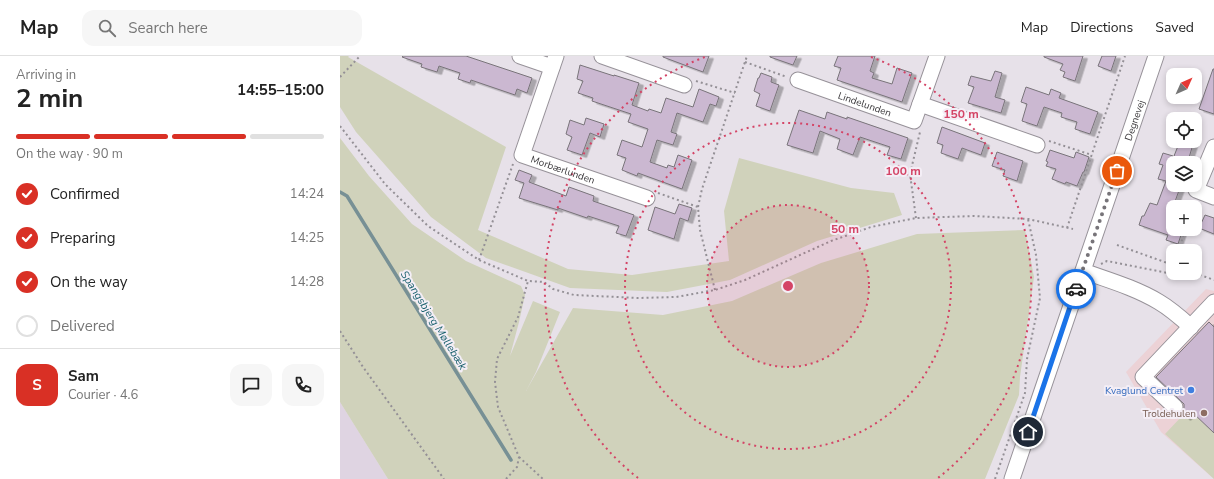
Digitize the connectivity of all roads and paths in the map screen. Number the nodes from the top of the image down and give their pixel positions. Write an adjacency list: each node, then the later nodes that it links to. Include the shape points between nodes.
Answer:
1 (360, 56): 10 (path)
2 (520, 56): 8 (street, Morbærlunden)
3 (602, 56): 12 (street)
4 (747, 56): 9 (path)
5 (936, 56): 14 (street)
6 (1125, 56): 20 (path)
7 (1156, 56): 32 (street, Degnevej)
8 (554, 62): 19 (street, Morbærlunden)
9 (745, 62): 11 (path); 13 (path)
10 (340, 77)
11 (798, 80): 15 (street, Lindelunden)
12 (684, 85): 13 (path, via 694,80)
13 (735, 93): 23 (path, via 702,189)
14 (920, 104): 15 (street); 17 (street)
15 (914, 121): 24 (path, via 920,132 910,174)
16 (340, 126): 29 (path, via 385,184 428,226)
17 (1038, 145): 20 (path, via 1044,139)
18 (1214, 147): 21 (street, via 1196,190)
19 (522, 154): 22 (street, Morbærlunden); 29 (path, via 515,160)
20 (1092, 155): 26 (path)
21 (1214, 197)
22 (647, 198): 23 (path, via 649,190)
23 (698, 208): 37 (path, via 700,230)
24 (916, 218): 25 (path, via 974,216); 37 (path, via 871,227 851,234 746,280)
25 (1028, 219): 26 (path); 47 (path, via 1036,255 1040,298 1027,359 1025,393)
26 (1067, 228): 27 (path)
27 (1073, 229)
28 (1117, 245): 31 (path)
29 (479, 260): 36 (path)
30 (1107, 261): 33 (path)
31 (1166, 262)
32 (1083, 271): 39 (street, via 1142,293 1177,314); 43 (street, Degnevej)
33 (1166, 273)
34 (1202, 276): 35 (path)
35 (1214, 280)
36 (528, 281): 37 (path, via 544,282 553,289 586,296 676,297); 42 (path, via 518,317 498,359 495,382 498,407)
37 (715, 290)
38 (1214, 302): 39 (street)
39 (1191, 327): 41 (street, via 1143,377)
40 (340, 331): 44 (path)
41 (1175, 407)
42 (519, 457): 45 (path, via 517,467); 46 (path)
43 (1015, 478)
44 (444, 479)
45 (506, 479)
46 (543, 479)
47 (995, 479)

